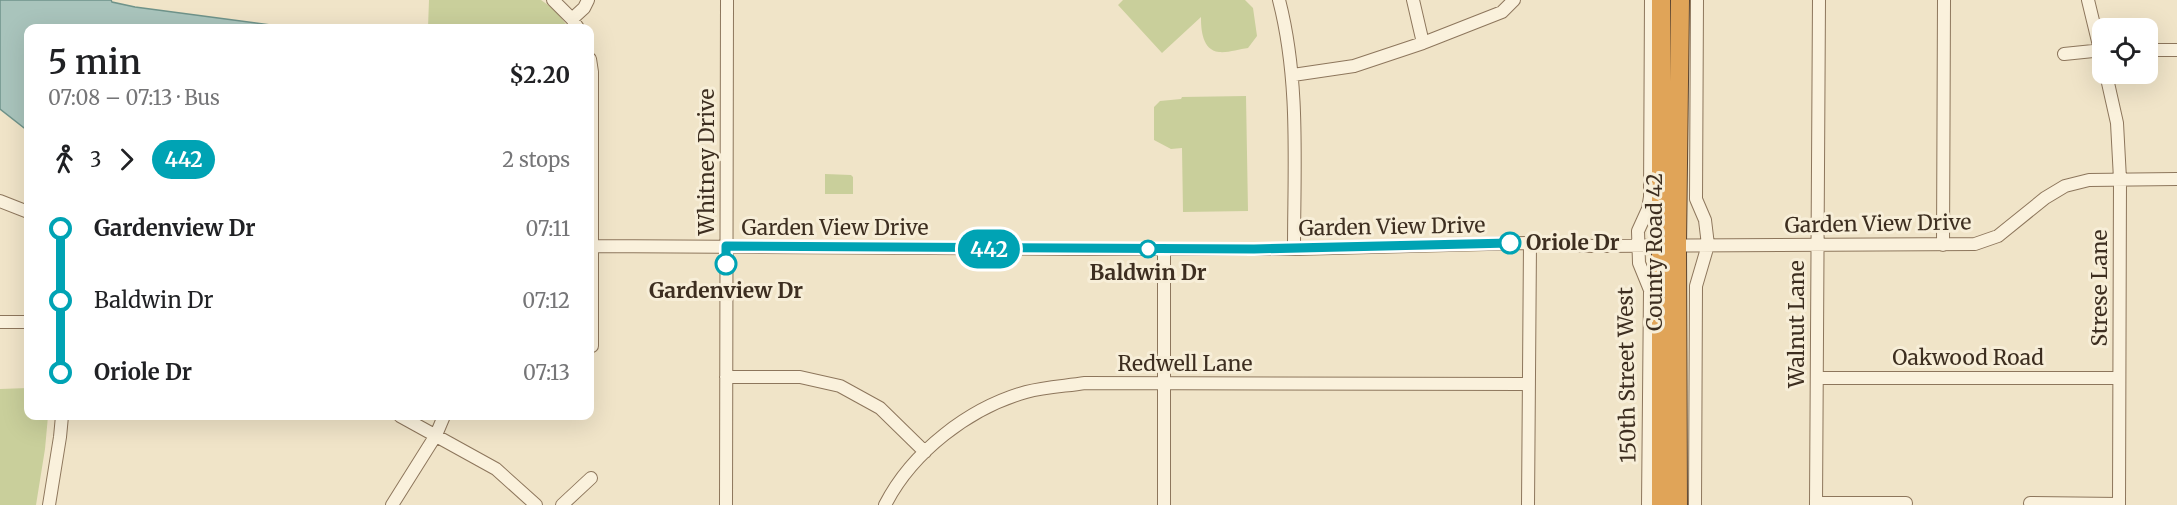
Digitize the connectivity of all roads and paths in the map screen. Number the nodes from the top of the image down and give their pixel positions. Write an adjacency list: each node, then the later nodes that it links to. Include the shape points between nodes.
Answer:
1 (553, 0): 15 (street)
2 (588, 0): 15 (street)
3 (727, 0): 34 (street, Whitney Drive)
4 (1279, 0): 21 (street)
5 (1413, 0): 16 (street)
6 (1514, 0): 16 (street, via 1502,12)
7 (1651, 0): 29 (street, 150th Street West, via 1650,197 1638,231)
8 (1661, 0): 28 (highway, County Road 42)
9 (1680, 0): 28 (highway, County Road 42)
10 (1697, 0): 30 (street, via 1696,199 1705,220)
11 (1819, 0): 31 (street, Walnut Lane)
12 (1944, 0): 32 (street)
13 (2088, 0): 14 (street)
14 (2093, 18)
15 (575, 24)
16 (1424, 43): 21 (street, via 1354,66)
17 (2158, 50): 18 (street)
18 (2177, 50)
19 (2064, 54): 20 (street)
20 (2092, 54)
21 (1293, 75): 36 (street)
22 (2108, 84): 23 (street, Strese Lane, via 2117,123)
23 (2120, 179): 24 (street, Garden View Drive); 32 (street, Garden View Drive, via 2065,186 1998,236 1975,244); 41 (street, Strese Lane)
24 (2177, 179)
25 (0, 201): 26 (street)
26 (24, 210)
27 (1530, 243): 29 (street, Garden View Drive); 36 (street, Garden View Drive); 43 (street)
28 (1669, 244): 29 (street, Garden View Drive); 30 (street, Garden View Drive); 63 (highway, County Road 42); 64 (highway, County Road 42)
29 (1639, 245): 62 (street, 150th Street West, via 1639,263 1650,290)
30 (1708, 245): 31 (street, Garden View Drive); 65 (street, via 1696,286)
31 (1817, 245): 32 (street, Garden View Drive); 40 (street, Walnut Lane)
32 (1943, 245)
33 (594, 246): 34 (street, Garden View Drive)
34 (726, 246): 35 (street, Garden View Drive); 39 (street, Whitney Drive)
35 (1164, 249): 36 (street, Garden View Drive); 42 (street)
36 (1294, 249)
37 (0, 322): 38 (street)
38 (24, 322)
39 (726, 377): 48 (street, via 800,377 840,386 880,408); 58 (street, Whitney Drive)
40 (1817, 378): 41 (street, Oakwood Road); 52 (street, Walnut Lane)
41 (2119, 378): 53 (street, Strese Lane)
42 (1165, 383): 43 (street, Redwell Lane); 48 (street, Redwell Lane, via 1085,383 1028,392 970,416); 60 (street)
43 (1529, 384): 61 (street)
44 (62, 420): 54 (street)
45 (407, 420): 47 (street)
46 (442, 420): 47 (street)
47 (436, 435): 55 (street); 56 (street, via 496,469)
48 (925, 452): 59 (street, Redwell Lane)
49 (591, 478): 57 (street)
50 (1906, 503): 52 (street)
51 (2030, 503): 53 (street)
52 (1816, 504)
53 (2119, 504)
54 (50, 505)
55 (392, 505)
56 (536, 505)
57 (562, 505)
58 (726, 505)
59 (885, 505)
60 (1164, 505)
61 (1528, 505)
62 (1648, 505)
63 (1660, 505)
64 (1678, 505)
65 (1695, 505)

